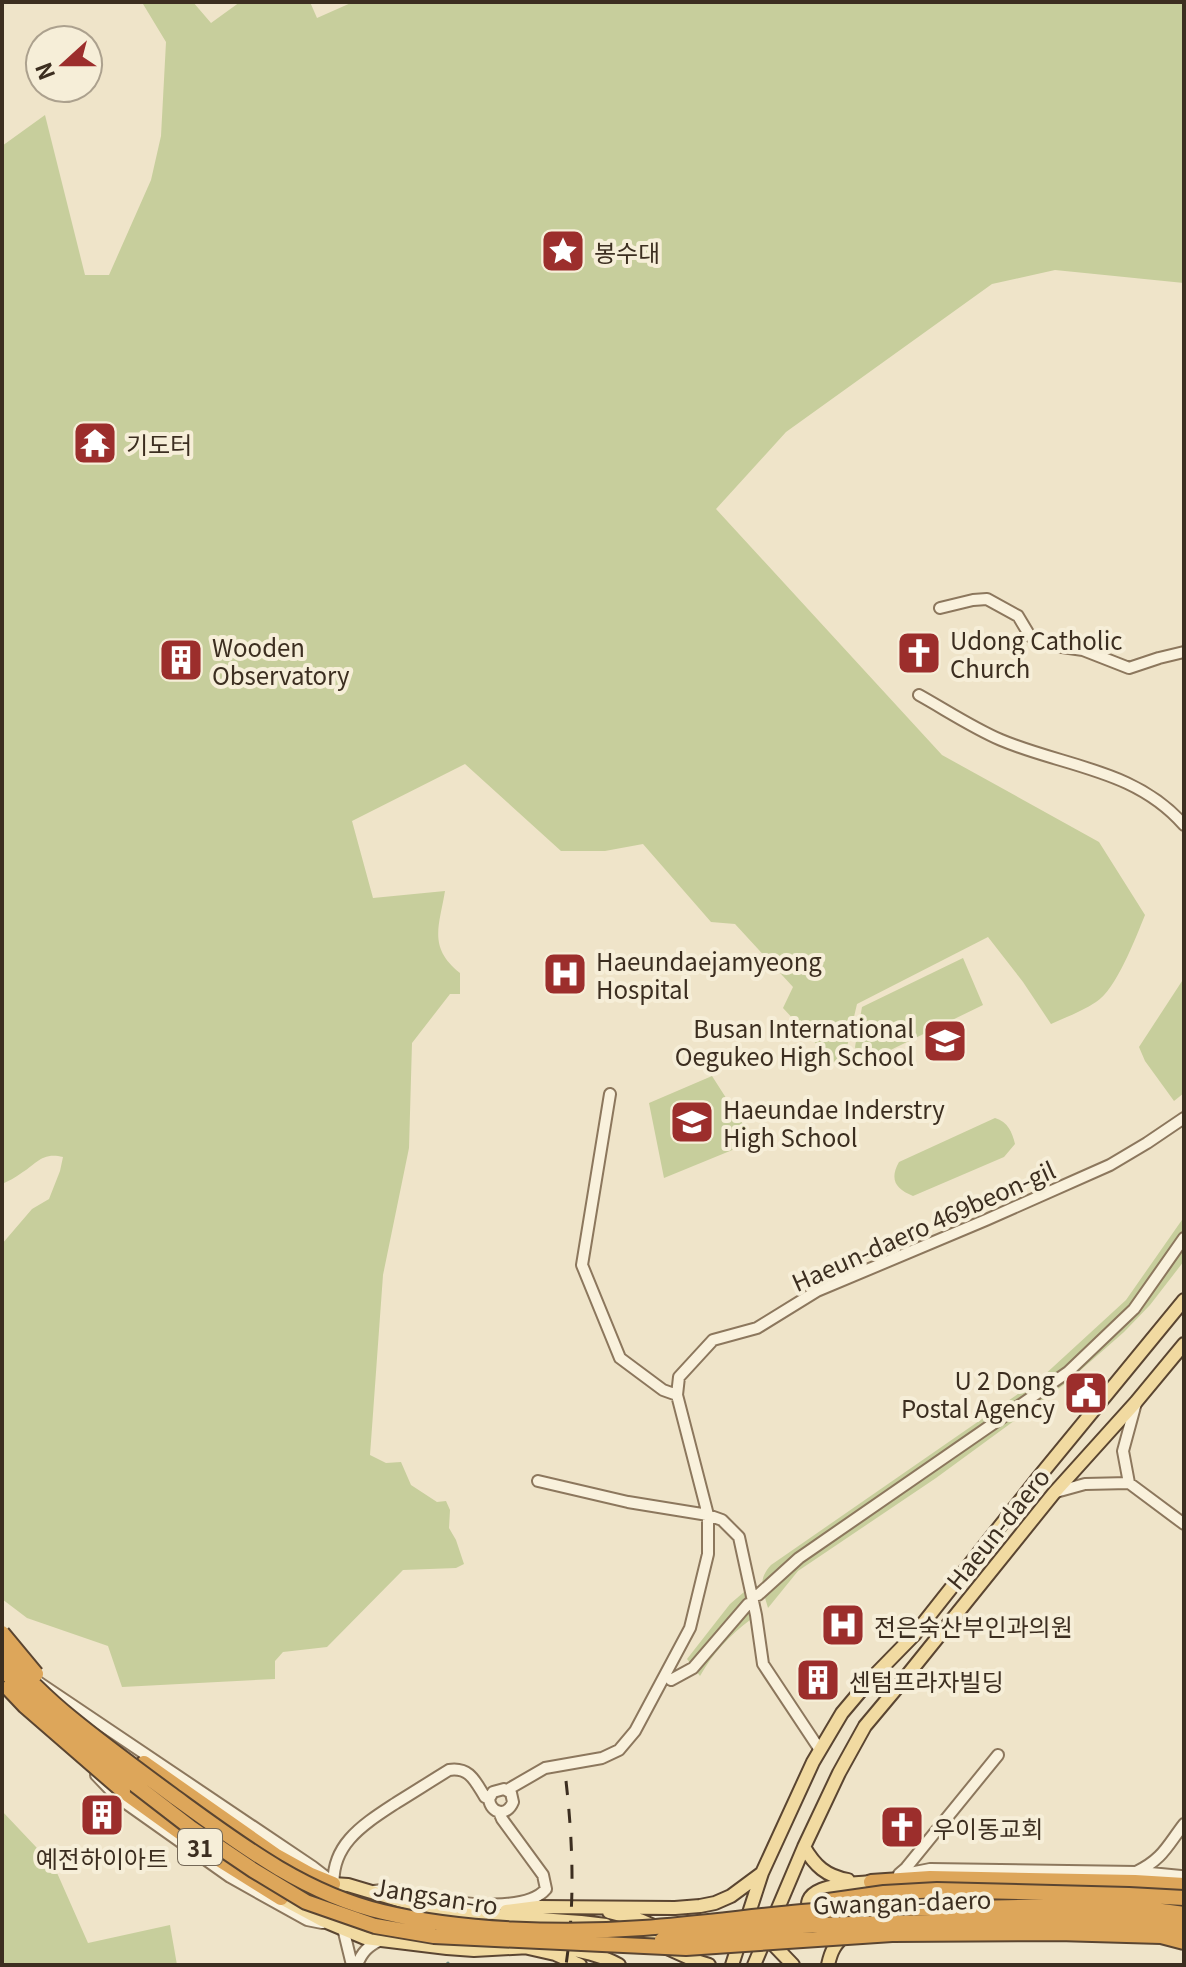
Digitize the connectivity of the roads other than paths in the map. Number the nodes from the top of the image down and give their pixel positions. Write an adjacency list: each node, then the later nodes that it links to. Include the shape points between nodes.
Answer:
1 (940, 608): 2 (street, via 987,599 1018,616 1030,636 1129,668)
2 (1184, 652)
3 (919, 695): 4 (street, via 1000,740 1121,778 1152,795)
4 (1184, 825)
5 (610, 1094): 10 (street, via 582,1265 620,1358)
6 (1184, 1118): 10 (street, Haeun-daero 469beon-gil, via 1110,1165 817,1291 757,1328 713,1340 679,1377)
7 (1184, 1238): 17 (street, via 1134,1309 1068,1372 799,1558)
8 (1184, 1300): 27 (main road, Haeun-daero, via 914,1635 842,1713)
9 (1184, 1344): 11 (main road, Haeun-daero)
10 (677, 1395): 15 (street)
11 (1136, 1402): 13 (street, via 1123,1451); 14 (main road, Haeun-daero)
12 (538, 1481): 15 (street)
13 (1129, 1483): 14 (street, via 1085,1484); 16 (street)
14 (1054, 1493): 35 (main road, Haeun-daero, via 865,1726)
15 (708, 1515): 27 (street, via 722,1520 739,1537 763,1664); 29 (street, via 708,1554 690,1628 635,1731 613,1754 545,1768)
16 (1184, 1524)
17 (758, 1595)
18 (748, 1604): 24 (street, via 693,1668)
19 (2, 1633): 42 (highway, bridge, via 32,1671 76,1712 275,1855)
20 (2, 1640): 23 (street)
21 (2, 1652): 48 (highway, Jangsan-ro, bridge, via 69,1717 219,1830 264,1861 339,1899 417,1919 549,1929 641,1928)
22 (2, 1670): 26 (street); 59 (highway, Jangsan-ro, bridge, via 167,1810 306,1902 375,1926 434,1936)
23 (32, 1678): 26 (street); 42 (street)
24 (671, 1680)
25 (2, 1682): 44 (highway, 31, bridge, via 123,1791)
26 (21, 1690): 52 (street, via 62,1743 117,1797 230,1877 307,1920)
27 (820, 1750): 38 (main road, Haeun-daero)
28 (998, 1755): 39 (street)
29 (527, 1780): 30 (street); 32 (street)
30 (507, 1790): 31 (street, via 496,1790); 32 (street)
31 (489, 1799): 33 (street); 42 (street, via 466,1771 449,1770 362,1825 346,1843)
32 (513, 1802): 33 (street)
33 (499, 1812): 43 (street, Jangsan-ro, via 543,1875 543,1893 501,1904 427,1899 392,1889)
34 (1184, 1824): 36 (street)
35 (804, 1847): 41 (main road, via 813,1864 827,1874); 56 (main road, Haeun-daero)
36 (1162, 1856): 37 (street); 40 (street)
37 (1136, 1872): 39 (street, via 930,1869); 40 (street)
38 (762, 1873): 46 (main road, via 715,1903); 65 (main road, Haeun-daero)
39 (897, 1876): 41 (street)
40 (1183, 1879): 41 (highway)
41 (871, 1882): 55 (main road, via 836,1885 811,1896 813,1918)
42 (333, 1884): 43 (main road); 52 (street)
43 (368, 1891): 47 (main road, via 422,1907)
44 (281, 1898): 52 (main road, 31)
45 (1184, 1898): 48 (highway, bridge, via 937,1890 821,1902)
46 (591, 1908): 47 (main road); 64 (main road, via 665,1931)
47 (467, 1911): 64 (main road, via 616,1927)
48 (802, 1912): 50 (highway, Gwangan-daero, bridge, via 1083,1907 1149,1908)
49 (1003, 1912): 50 (main road); 51 (main road); 53 (main road, via 898,1919 899,1926)
50 (1184, 1917)
51 (979, 1925): 53 (main road); 54 (highway, bridge)
52 (343, 1928): 57 (main road, 31); 61 (street)
53 (909, 1929): 55 (main road)
54 (1184, 1930): 59 (highway, Gwangan-daero, bridge, via 1165,1923 1057,1919 844,1924)
55 (849, 1933): 56 (main road); 68 (main road, via 832,1950)
56 (766, 1937): 66 (main road, Haeun-daero); 67 (main road)
57 (381, 1940): 60 (main road, 31, via 461,1949); 61 (street, via 368,1946)
58 (1184, 1942): 59 (highway, bridge, via 1161,1936 976,1932 686,1948)
59 (622, 1944)
60 (524, 1947): 62 (main road); 63 (main road, 31, via 554,1946)
61 (354, 1965)
62 (580, 1965)
63 (619, 1965)
64 (711, 1965)
65 (732, 1965)
66 (754, 1965)
67 (793, 1965)
68 (828, 1965)

